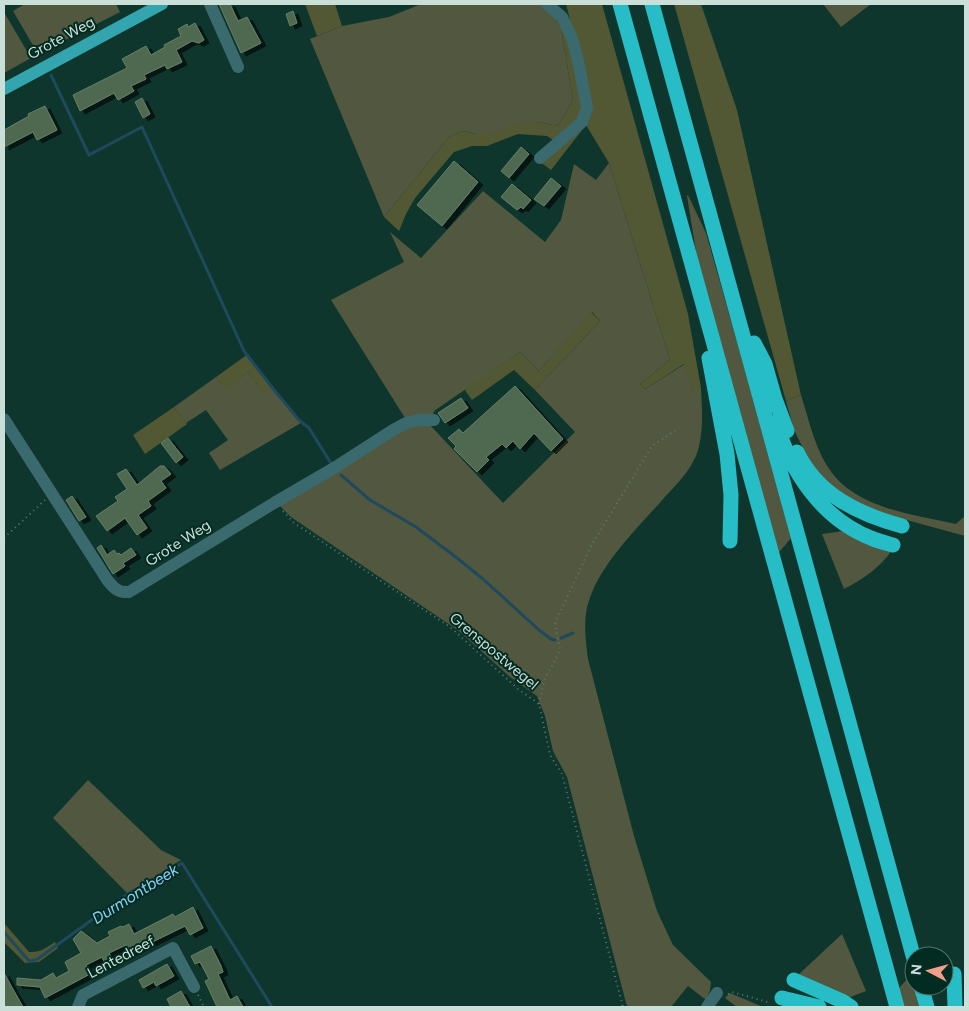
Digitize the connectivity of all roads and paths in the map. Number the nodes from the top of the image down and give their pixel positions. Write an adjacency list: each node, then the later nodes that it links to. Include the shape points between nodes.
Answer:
1 (162, 4): 7 (main road, Grote Weg)
2 (210, 4): 6 (street)
3 (547, 4): 8 (street, via 562,17 572,38 586,108 582,122)
4 (620, 4): 9 (highway)
5 (652, 4): 10 (highway)
6 (238, 67)
7 (4, 88)
8 (540, 158)
9 (704, 307): 19 (highway, via 711,371 727,454 731,495); 32 (highway)
10 (742, 328): 11 (highway); 22 (highway)
11 (754, 343): 17 (highway, via 765,364 783,422 808,469 836,498 856,510); 20 (highway, via 779,431 793,466 809,491 848,526)
12 (4, 419): 15 (street, Grote Weg)
13 (434, 420): 16 (street, Grote Weg, via 420,420 399,427)
14 (679, 428): 21 (path, via 652,446 582,562 555,625 560,649 545,678)
15 (52, 494): 16 (street, Grote Weg, via 108,580 122,593); 18 (path)
16 (274, 503): 21 (path, Grenspostwegel, via 294,523 450,627)
17 (902, 526)
18 (4, 538)
19 (730, 541)
20 (893, 545)
21 (539, 704): 29 (path, Grenspostwegel, via 550,755 562,774)
22 (910, 946)
23 (954, 974): 33 (highway)
24 (794, 980): 31 (highway)
25 (194, 987): 28 (street, Lentedreef, via 173,948 83,995)
26 (713, 1000): 27 (path, via 732,992 749,998)
27 (779, 1001): 30 (highway)
28 (78, 1007)
29 (623, 1007)
30 (819, 1007)
31 (852, 1007)
32 (897, 1007)
33 (955, 1007)

